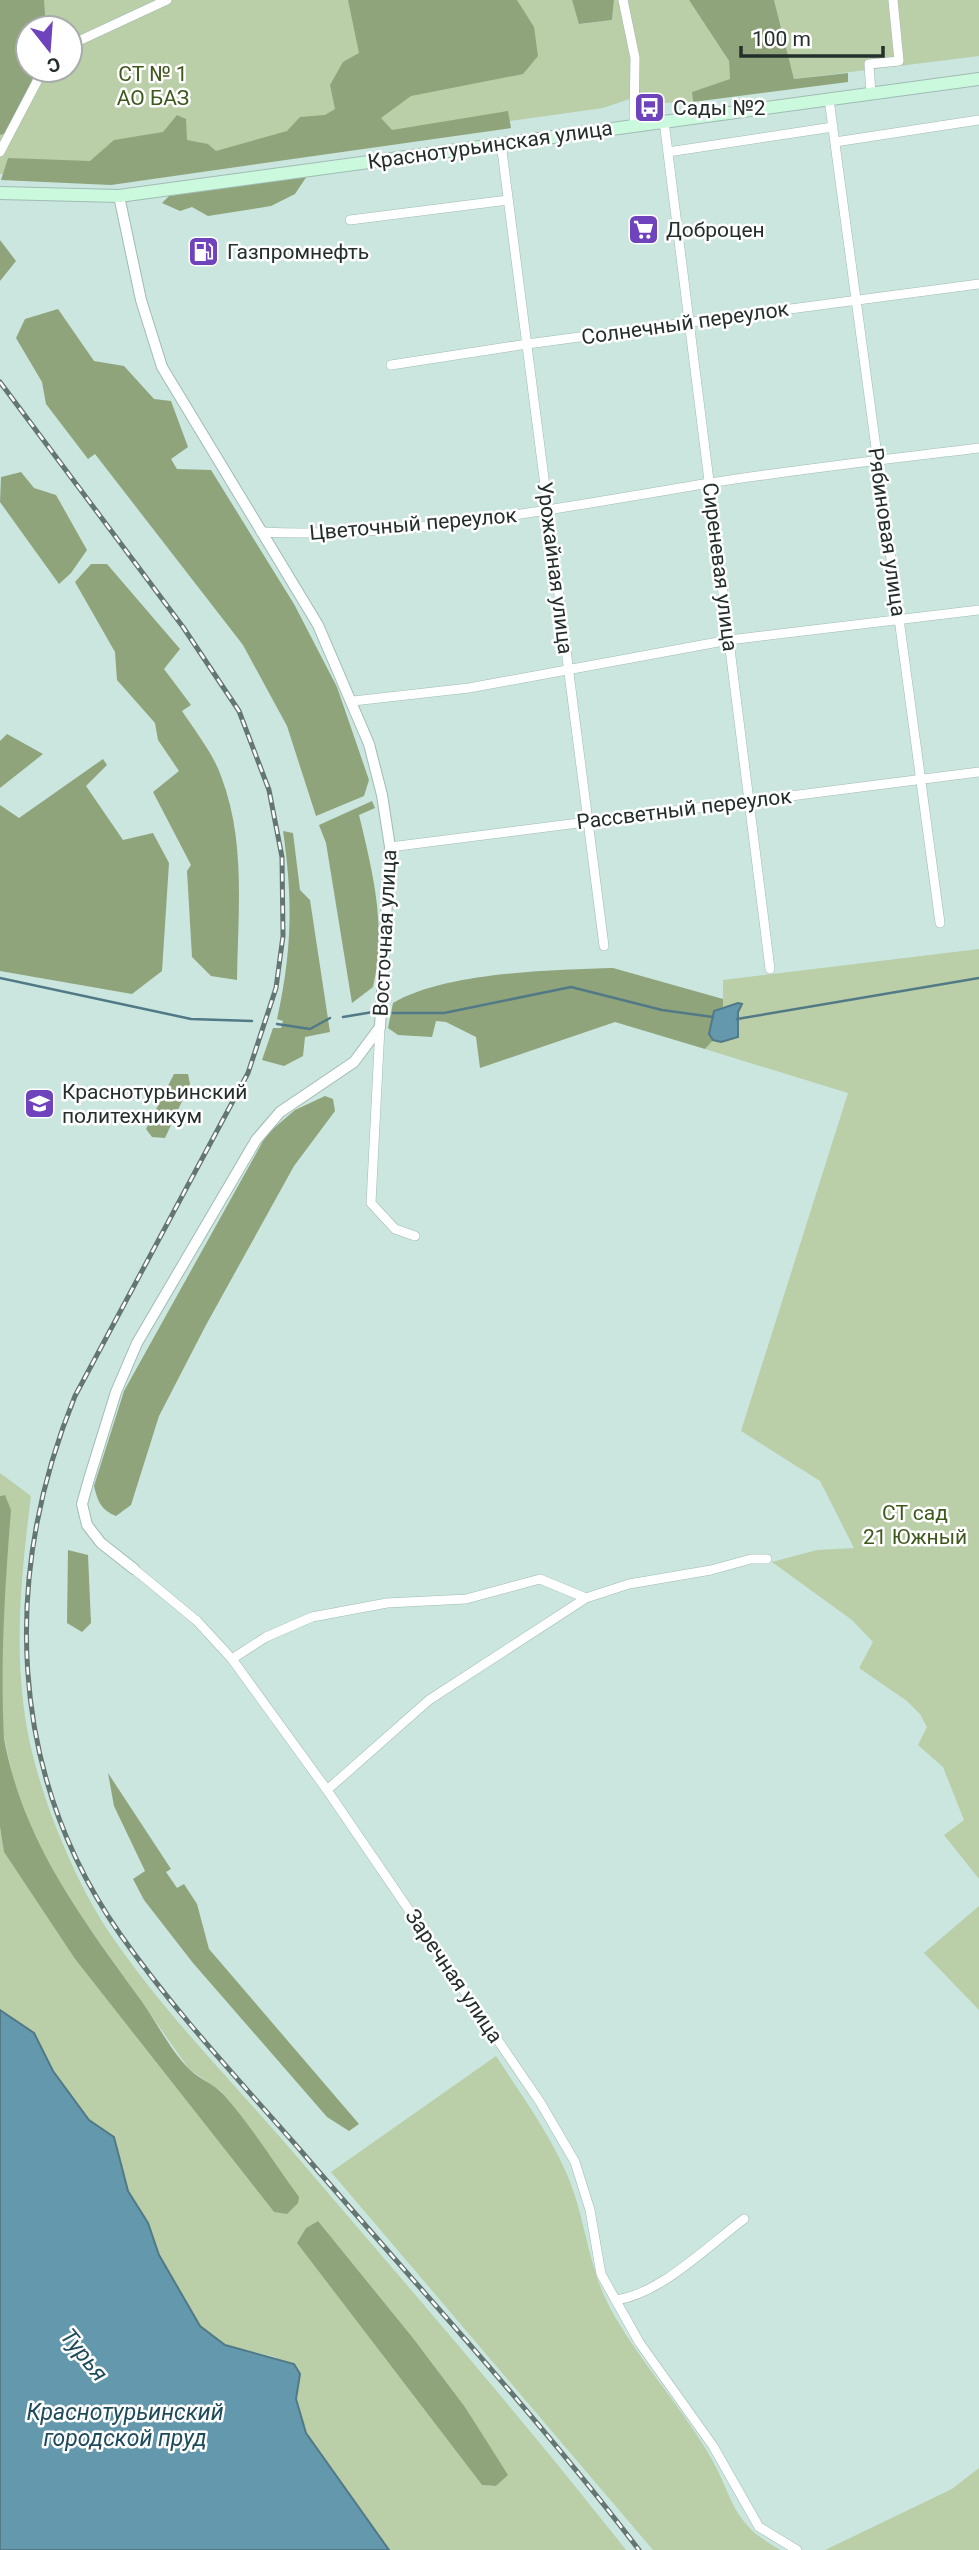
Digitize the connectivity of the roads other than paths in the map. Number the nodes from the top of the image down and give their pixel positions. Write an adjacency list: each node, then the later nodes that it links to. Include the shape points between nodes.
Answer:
1 (167, 0): 4 (street)
2 (623, 0): 11 (street, via 635,58)
3 (893, 0): 7 (street, via 899,61 869,64)
4 (84, 39)
5 (979, 79): 7 (main road, Краснотурьинская улица)
6 (36, 84): 15 (street)
7 (871, 94): 8 (main road, Краснотурьинская улица)
8 (830, 99): 10 (main road, Краснотурьинская улица); 12 (street, Рябиновая улица)
9 (979, 120): 13 (street)
10 (664, 121): 11 (main road, Краснотурьинская улица); 16 (street, Сиреневая улица)
11 (634, 125): 14 (main road, Краснотурьинская улица)
12 (833, 127): 13 (street, Рябиновая улица); 16 (street)
13 (835, 142): 22 (street, Рябиновая улица)
14 (501, 143): 18 (street, Урожайная улица); 19 (main road, Краснотурьинская улица)
15 (0, 152)
16 (668, 152): 23 (street, Сиреневая улица)
17 (0, 193): 19 (main road, Краснотурьинская улица)
18 (508, 195): 20 (street); 24 (street, Урожайная улица)
19 (119, 196): 30 (street, Восточная улица, via 141,300 162,367)
20 (351, 220)
21 (979, 284): 22 (street, Солнечный переулок)
22 (856, 300): 23 (street, Солнечный переулок); 27 (street, Рябиновая улица)
23 (690, 322): 24 (street, Солнечный переулок); 28 (street, Сиреневая улица)
24 (527, 344): 25 (street, Солнечный переулок); 29 (street, Урожайная улица)
25 (391, 365)
26 (979, 448): 27 (street, Цветочный переулок)
27 (878, 461): 28 (street, Цветочный переулок); 32 (street, Рябиновая улица)
28 (710, 483): 29 (street, Цветочный переулок); 33 (street, Сиреневая улица)
29 (548, 512): 30 (street, Цветочный переулок, via 359,532); 34 (street, Урожайная улица)
30 (261, 532): 35 (street, Восточная улица, via 318,625)
31 (979, 610): 32 (street)
32 (899, 619): 33 (street); 37 (street, Рябиновая улица)
33 (729, 640): 34 (street); 38 (street, Сиреневая улица)
34 (569, 672): 35 (street); 39 (street, Урожайная улица)
35 (353, 701): 40 (street, Восточная улица, via 382,794)
36 (979, 772): 37 (street, Рассветный переулок)
37 (920, 779): 38 (street, Рассветный переулок); 41 (street, Рябиновая улица)
38 (750, 801): 39 (street, Рассветный переулок); 43 (street, Сиреневая улица)
39 (588, 821): 40 (street, Рассветный переулок); 42 (street, Урожайная улица)
40 (390, 847): 44 (street, Восточная улица)
41 (940, 923)
42 (604, 946)
43 (771, 970)
44 (380, 1027): 45 (street, via 371,1203 395,1229); 47 (street, Восточная улица, via 354,1062 280,1112 256,1140 137,1343 116,1392 82,1504 87,1525 101,1543)
45 (415, 1236)
46 (767, 1559): 48 (street, via 629,1584)
47 (134, 1569): 49 (street, Заречная улица, via 197,1621)
48 (586, 1598): 49 (street, via 540,1579 466,1599 387,1603 312,1617 265,1637); 50 (street, via 429,1700)
49 (232, 1659): 50 (street, Заречная улица)
50 (327, 1790): 52 (street, Заречная улица, via 540,2102 575,2162 590,2210 601,2274)
51 (744, 2219): 52 (street, via 657,2284 634,2298)
52 (616, 2300): 53 (street, Заречная улица, via 639,2342 713,2446 759,2527)
53 (797, 2550)

